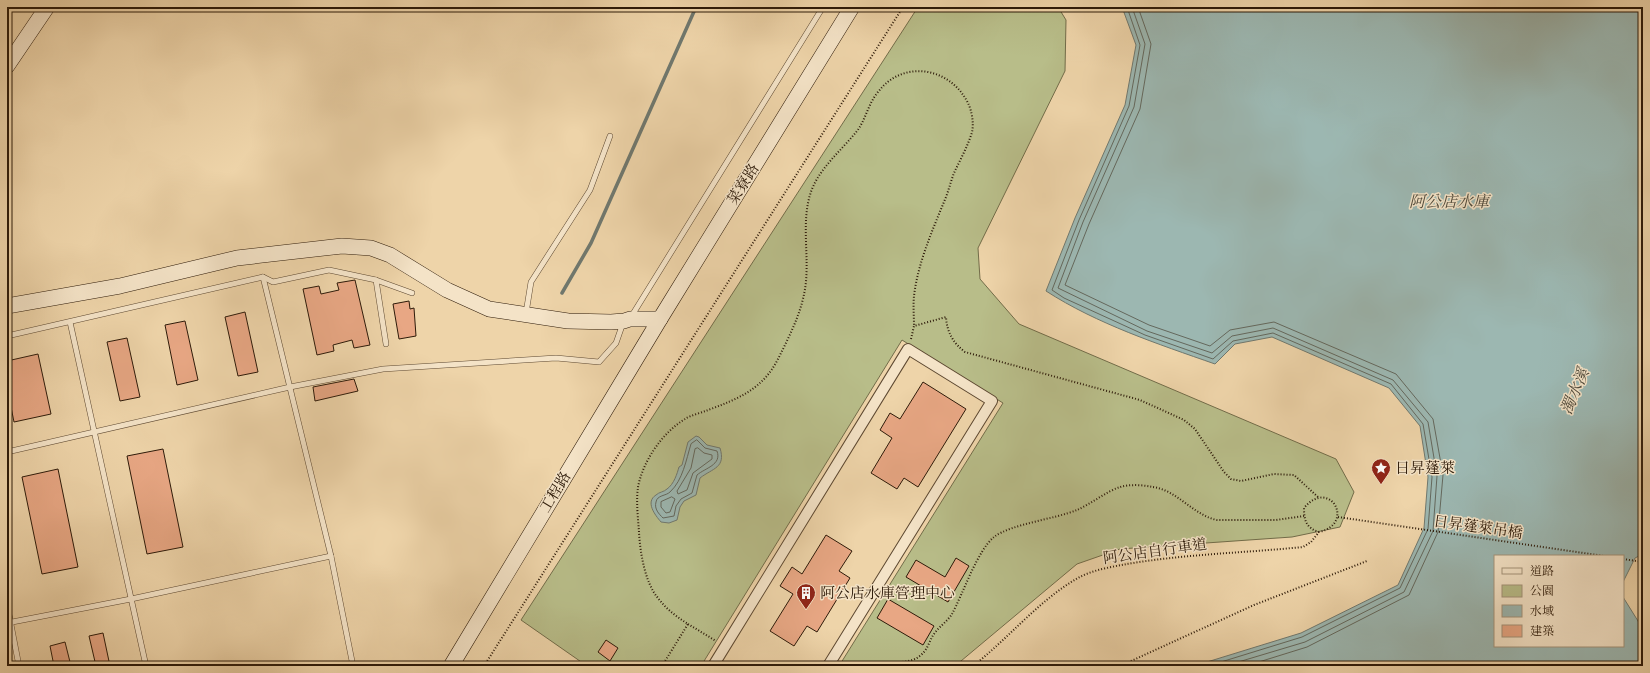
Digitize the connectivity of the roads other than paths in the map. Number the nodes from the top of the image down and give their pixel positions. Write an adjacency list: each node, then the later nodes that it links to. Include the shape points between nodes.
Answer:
1 (47, 7): 4 (street)
2 (823, 7): 12 (lane)
3 (852, 7): 11 (street, 菜寮路)
4 (7, 66)
5 (610, 136): 10 (lane, via 590,190 532,282)
6 (263, 277): 7 (lane, via 273,282 329,270); 13 (lane); 16 (lane)
7 (376, 280): 8 (lane); 15 (lane)
8 (412, 293)
9 (7, 306): 10 (street, via 120,286 238,258 342,246 371,248 390,255 447,290 489,309)
10 (525, 316): 12 (street, via 568,321)
11 (660, 319): 12 (street); 26 (street, 工程路)
12 (622, 320): 16 (lane, via 616,343 599,362 556,358 383,369)
13 (70, 322): 14 (lane); 17 (lane)
14 (7, 336)
15 (386, 344)
16 (290, 387): 17 (lane); 19 (lane)
17 (94, 431): 18 (lane); 20 (lane)
18 (7, 452)
19 (331, 556): 20 (lane); 25 (lane)
20 (131, 599): 22 (lane); 24 (lane)
21 (7, 604): 22 (lane)
22 (9, 622): 23 (lane)
23 (20, 666)
24 (146, 666)
25 (353, 666)
26 (451, 666)
27 (713, 666): 28 (street, via 908,349 992,401)
28 (828, 666)

